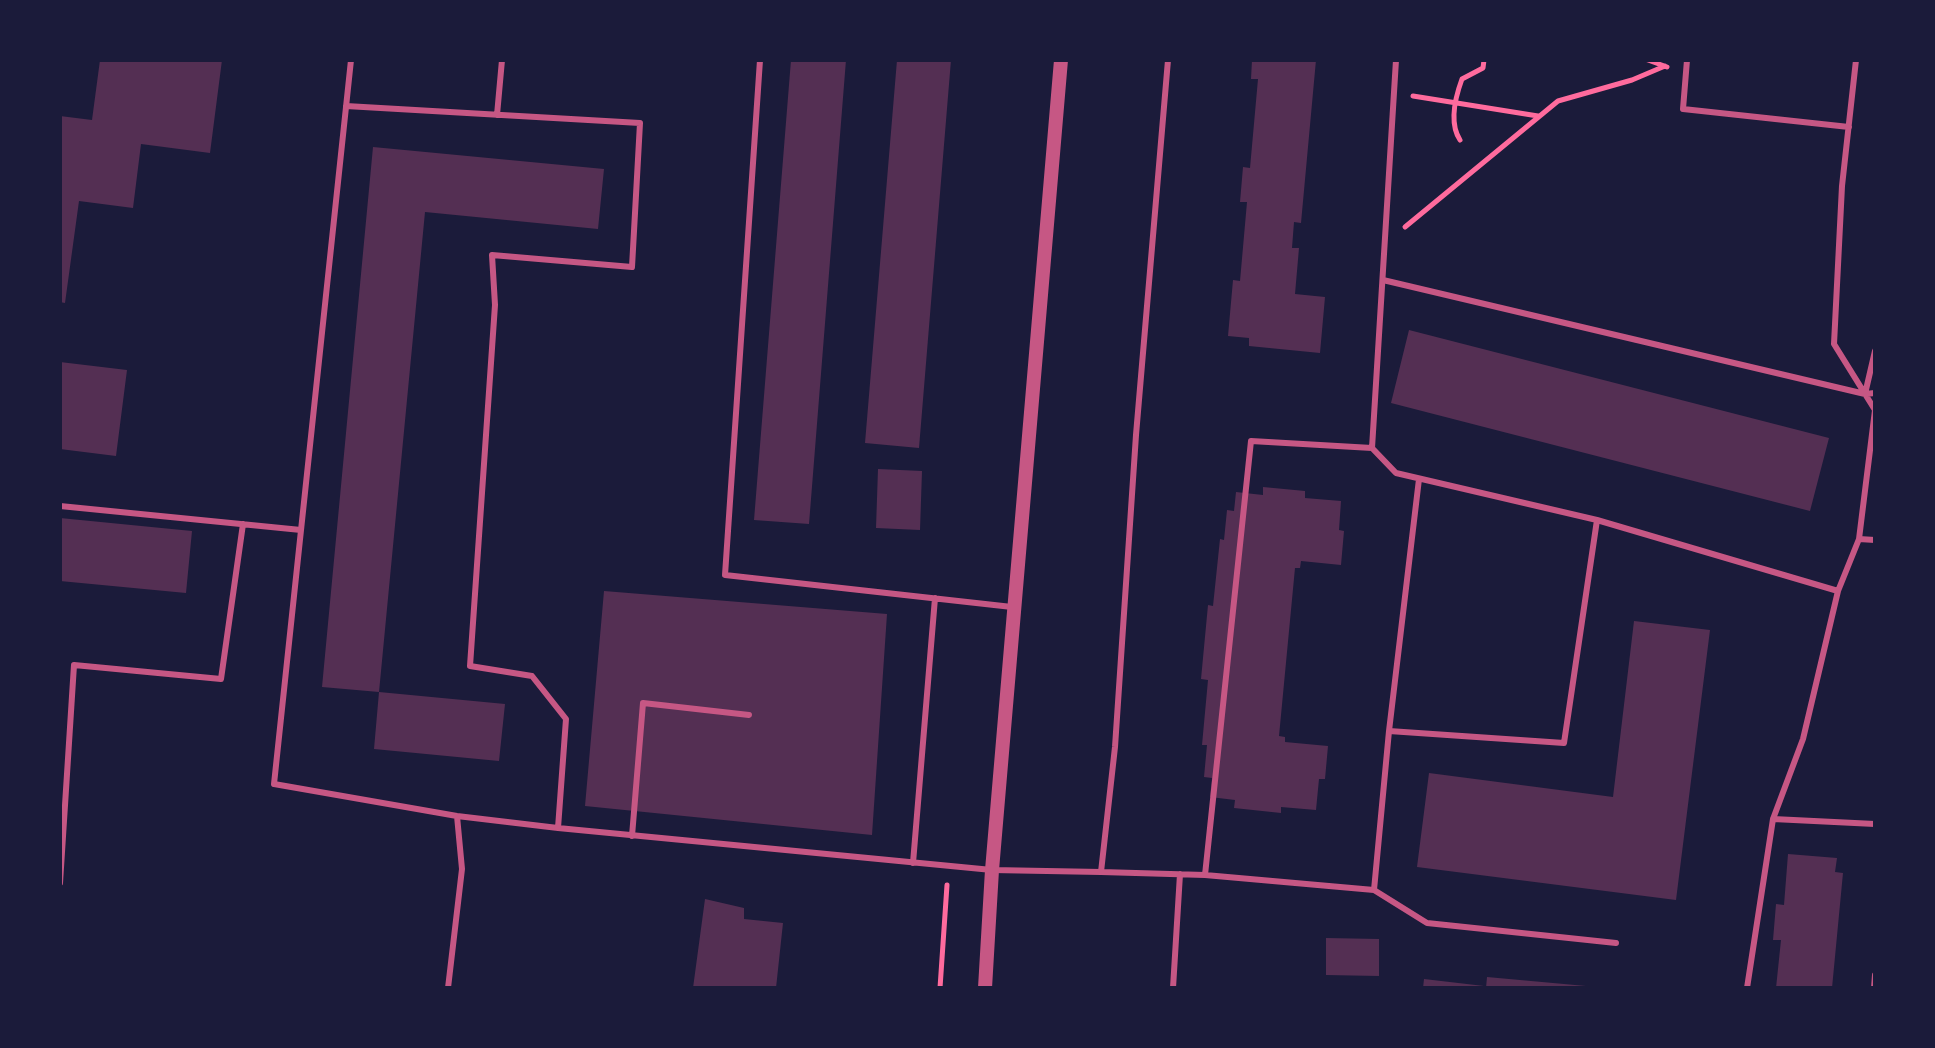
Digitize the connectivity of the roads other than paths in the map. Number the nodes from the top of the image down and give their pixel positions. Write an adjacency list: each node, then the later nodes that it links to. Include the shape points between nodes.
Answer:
1 (351, 60): 9 (lane)
2 (502, 60): 10 (lane)
3 (760, 60): 25 (lane, via 725,575)
4 (1061, 60): 26 (street)
5 (1168, 60): 36 (lane)
6 (1396, 60): 12 (lane)
7 (1687, 60): 11 (lane, via 1683,109)
8 (1856, 60): 11 (lane)
9 (346, 106): 10 (lane); 21 (lane)
10 (497, 115): 32 (lane, via 640,123 632,267 492,255 495,305 470,666 532,676 566,719)
11 (1849, 127): 15 (lane, via 1834,344)
12 (1383, 280): 15 (lane); 16 (lane)
13 (1875, 351): 15 (lane)
14 (1875, 393): 15 (lane)
15 (1865, 394): 22 (lane, via 1875,410)
16 (1372, 448): 17 (lane, via 1396,473); 38 (lane, via 1251,441)
17 (1419, 479): 19 (lane); 28 (lane)
18 (60, 506): 20 (lane)
19 (1597, 520): 24 (lane); 28 (lane, via 1564,743)
20 (243, 524): 21 (lane); 39 (lane, via 221,679 74,665)
21 (301, 530): 29 (lane, via 274,784)
22 (1859, 539): 23 (lane); 24 (lane)
23 (1875, 540)
24 (1838, 591): 30 (lane, via 1803,739)
25 (935, 598): 26 (lane); 34 (lane)
26 (1014, 607): 35 (street)
27 (749, 715): 33 (lane, via 643,703)
28 (1389, 731): 40 (lane)
29 (457, 816): 32 (lane); 43 (lane, via 462,869)
30 (1773, 819): 31 (lane); 46 (lane)
31 (1875, 824)
32 (558, 828): 33 (lane)
33 (632, 836): 34 (lane)
34 (913, 863): 35 (lane)
35 (992, 870): 36 (lane); 44 (street)
36 (1101, 872): 37 (lane)
37 (1180, 874): 38 (lane); 45 (lane)
38 (1205, 875): 40 (lane)
39 (60, 883)
40 (1374, 890): 41 (lane, via 1427,923)
41 (1616, 943)
42 (1875, 975): 47 (lane)
43 (448, 988)
44 (985, 988)
45 (1173, 988)
46 (1747, 988)
47 (1874, 988)

